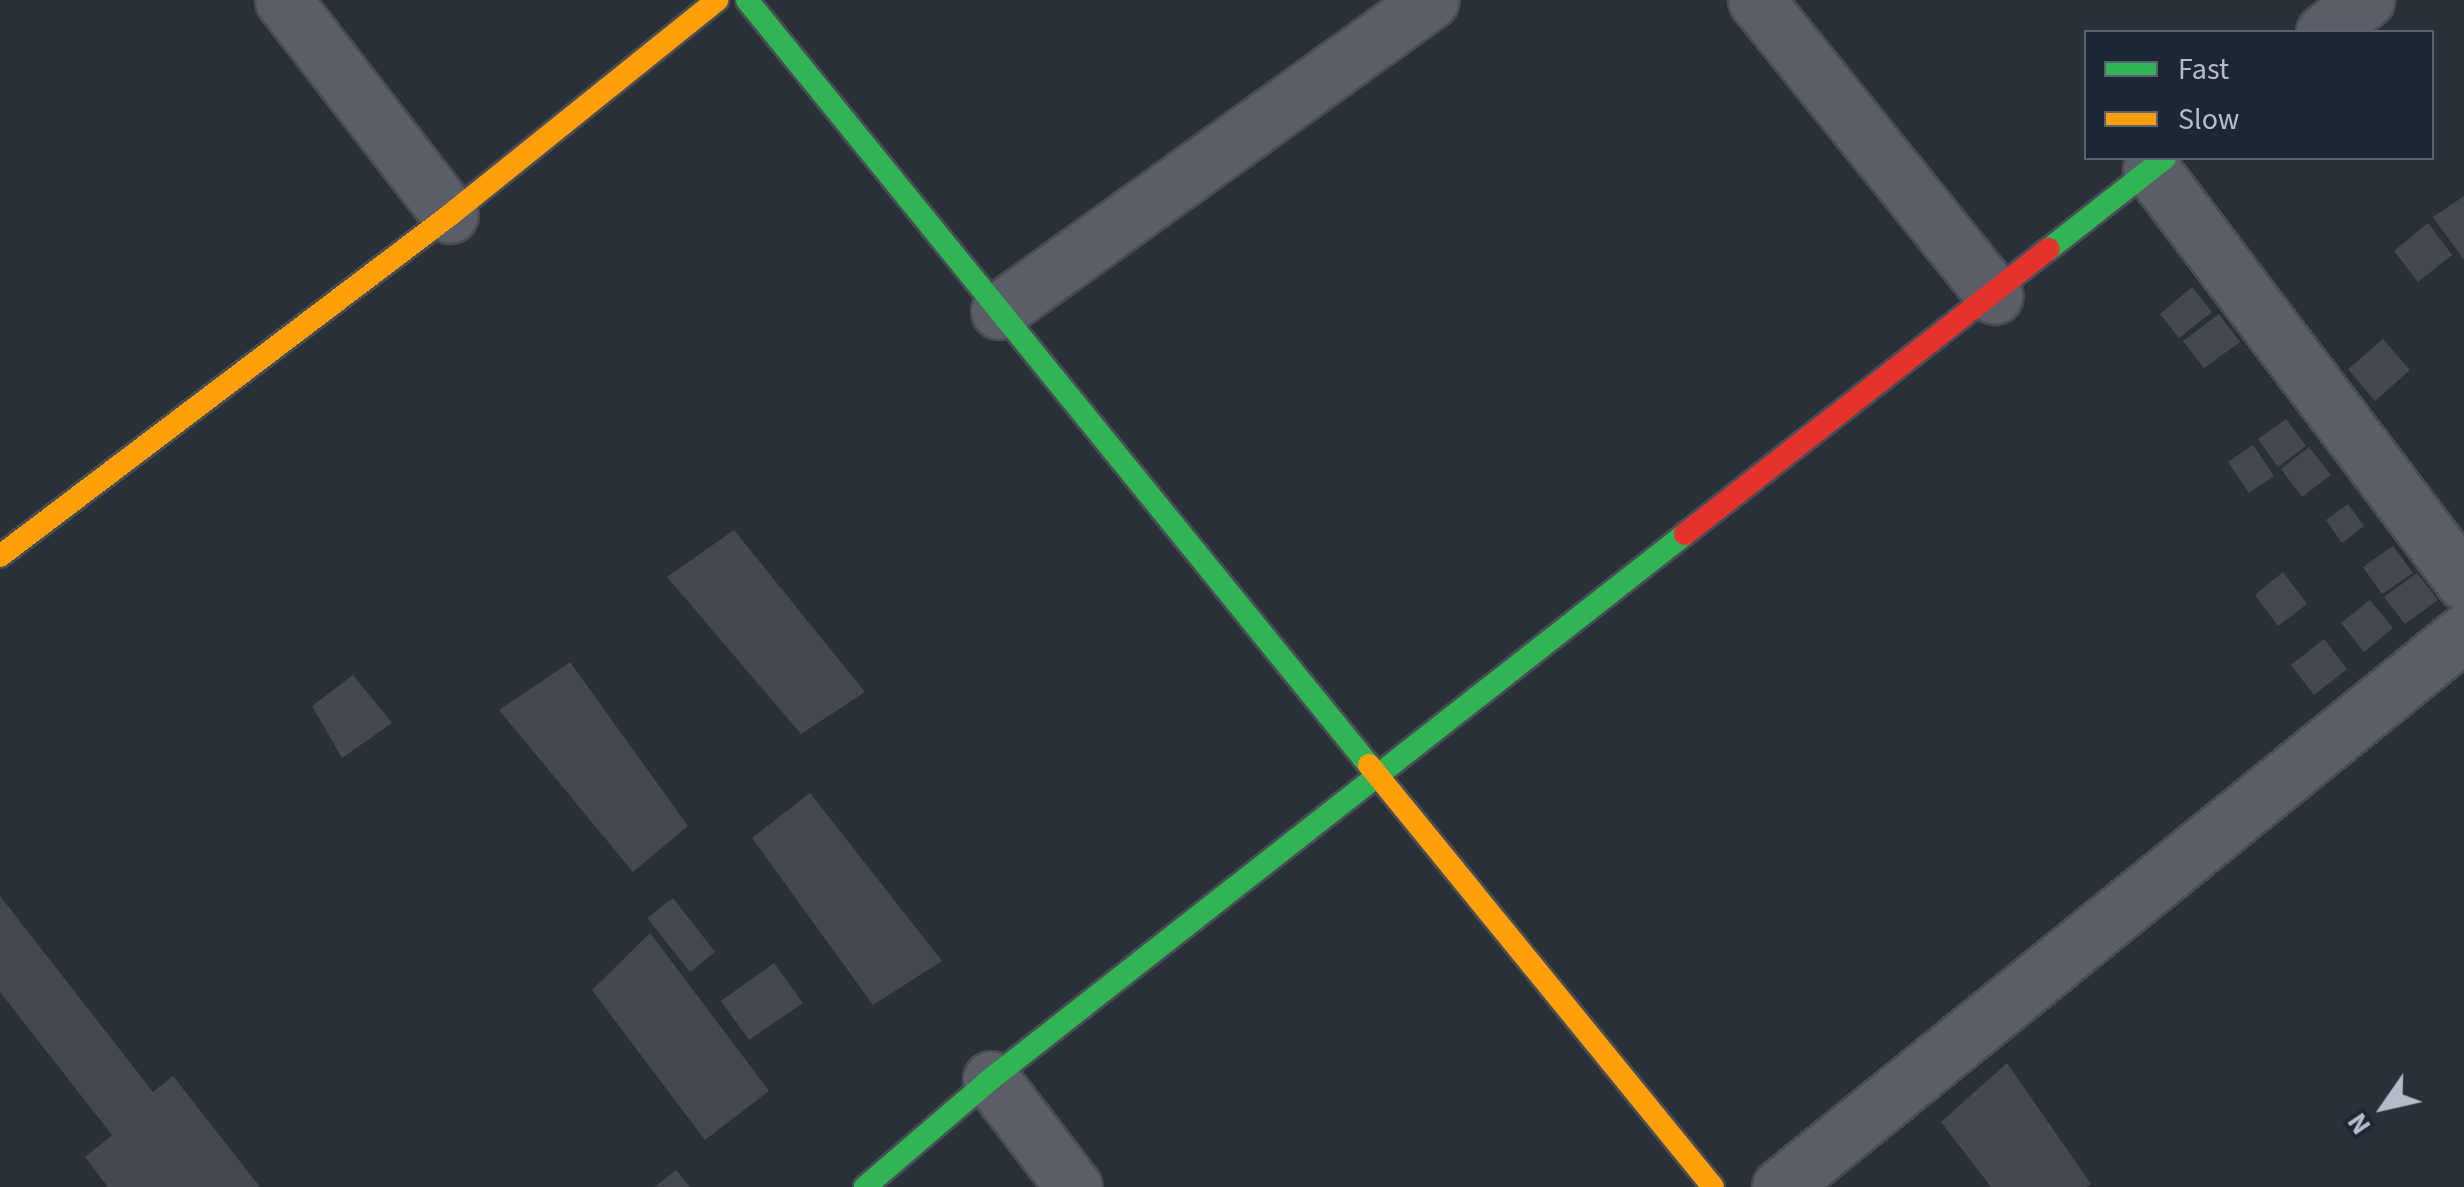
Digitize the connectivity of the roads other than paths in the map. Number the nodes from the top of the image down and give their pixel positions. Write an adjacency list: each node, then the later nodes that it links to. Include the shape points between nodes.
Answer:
1 (284, 0): 9 (street)
2 (717, 0): 9 (street)
3 (747, 0): 11 (street)
4 (1431, 0): 11 (street)
5 (1756, 0): 10 (street)
6 (2366, 0): 7 (street)
7 (2327, 30)
8 (2158, 163): 10 (street); 13 (street)
9 (450, 215): 12 (street)
10 (1995, 296): 15 (street)
11 (999, 311): 15 (street)
12 (0, 556)
13 (2464, 582)
14 (2464, 633): 20 (street)
15 (1376, 778): 16 (street); 19 (street)
16 (991, 1079): 17 (street); 18 (street)
17 (865, 1187)
18 (1074, 1187)
19 (1713, 1187)
20 (1780, 1187)

